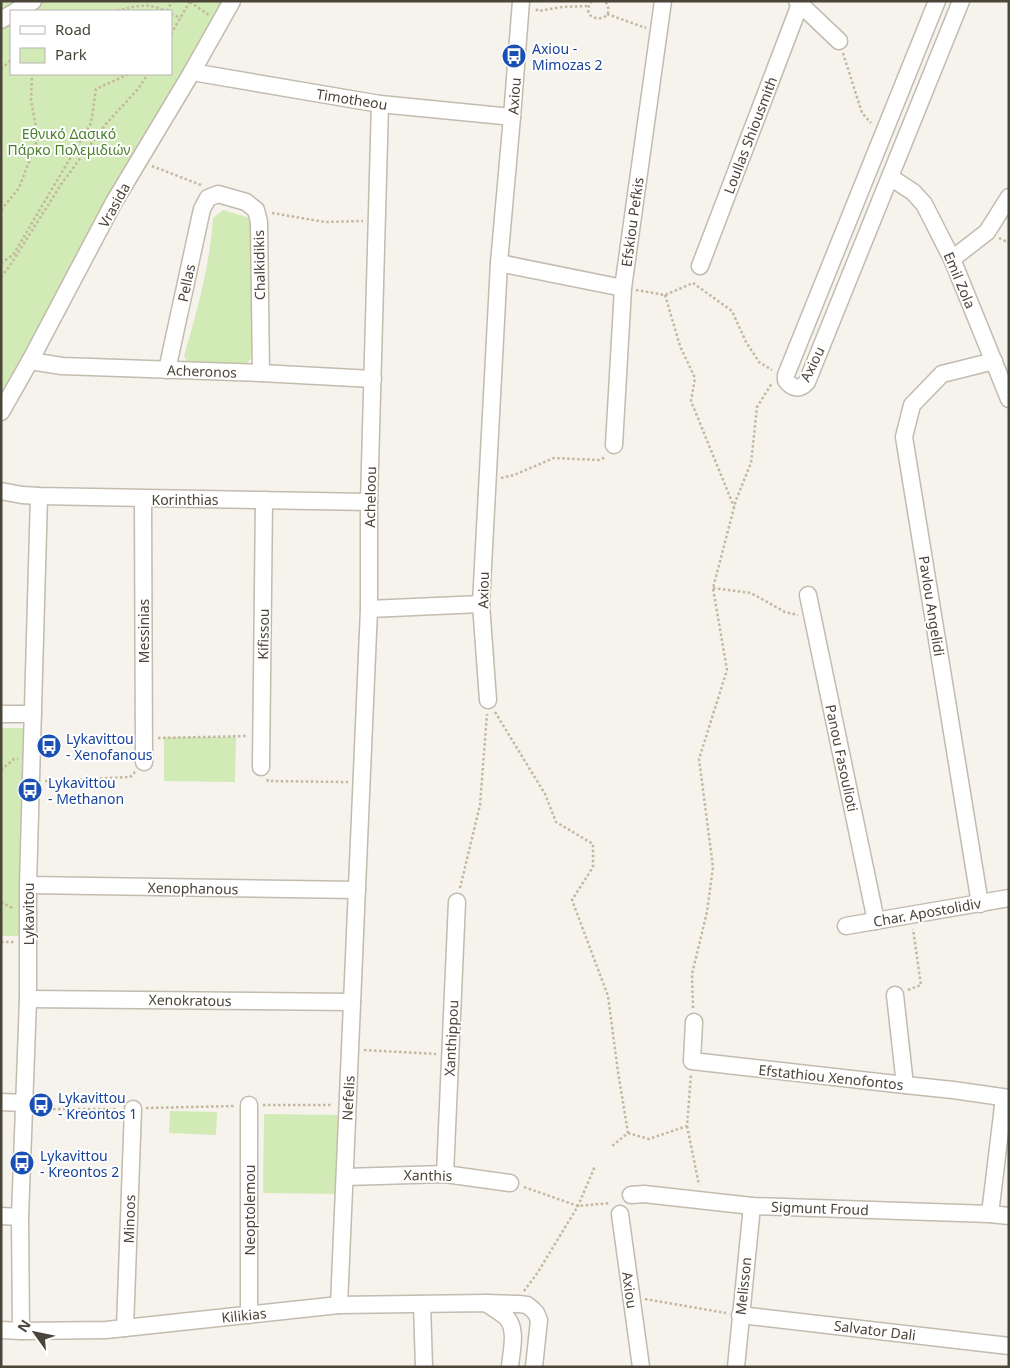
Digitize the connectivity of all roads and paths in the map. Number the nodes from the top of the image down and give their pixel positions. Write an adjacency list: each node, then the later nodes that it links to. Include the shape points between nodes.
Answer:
1 (33, 1): 12 (street)
2 (232, 1): 18 (street, Vrasida)
3 (592, 1): 11 (path)
4 (605, 1): 16 (path)
5 (663, 1): 20 (street, Efskiou Pefkis)
6 (937, 1): 28 (street, Axiou)
7 (961, 1): 30 (street, Axiou)
8 (190, 2): 17 (path); 18 (path)
9 (799, 3): 21 (street); 39 (street, Loullas Shiousmith)
10 (526, 4): 11 (path, via 538,11); 27 (street, Axiou)
11 (588, 6): 16 (path, via 593,18 599,19)
12 (18, 10)
13 (120, 10): 14 (path, via 140,4)
14 (164, 10)
15 (172, 14): 17 (path)
16 (607, 14): 20 (path)
17 (181, 18): 19 (path)
18 (220, 22): 22 (street, Vrasida)
19 (172, 32)
20 (659, 32): 42 (street, Efskiou Pefkis)
21 (839, 41): 28 (path, via 862,113)
22 (192, 72): 26 (street, Timotheou); 29 (street, Vrasida)
23 (32, 75): 33 (path, via 31,100 38,138 18,188)
24 (127, 75): 37 (path, via 96,89 91,123 13,254)
25 (147, 75): 40 (path, via 62,183)
26 (380, 104): 27 (street, Timotheou); 35 (street, Acheloou)
27 (512, 117): 38 (street, Axiou)
28 (882, 136): 48 (street, Axiou)
29 (139, 161): 32 (path, via 204,186); 44 (street, Vrasida)
30 (890, 177): 36 (street, Emil Zola, via 914,192 924,204); 48 (street, Axiou, via 807,382 793,388)
31 (1009, 197): 36 (street, via 987,232)
32 (208, 198): 34 (street, Chalkidikis, via 218,194 246,202); 46 (street, Pellas, via 202,210)
33 (1, 210)
34 (256, 210): 35 (path, via 325,222); 47 (street, Chalkidikis, via 259,222)
35 (377, 221): 49 (street, Acheloou)
36 (952, 259): 45 (street, Emil Zola)
37 (1, 263)
38 (499, 263): 42 (street); 53 (street, Axiou)
39 (700, 266): 41 (path)
40 (1, 276)
41 (693, 283): 43 (path); 48 (path, via 732,311 759,362)
42 (623, 288): 43 (path); 52 (street, Efskiou Pefkis)
43 (665, 295): 59 (path, via 680,346 694,378 691,401)
44 (30, 361): 46 (street, Acheronos, via 62,366); 51 (street, Vrasida)
45 (994, 361): 50 (street, Emil Zola); 78 (street, Pavlou Angelidi, via 942,374 912,405 904,437)
46 (167, 370): 47 (street, Acheronos)
47 (261, 373): 49 (street, Acheronos)
48 (782, 374): 59 (path, via 756,407 751,463)
49 (373, 379): 58 (street, Acheloou)
50 (1009, 399)
51 (1, 412)
52 (614, 444): 53 (path, via 607,457 600,460 554,458 514,475)
53 (488, 481): 62 (street, Axiou)
54 (1, 491): 55 (street, Korinthias)
55 (39, 496): 56 (street, Korinthias); 67 (street, Lykavitou)
56 (143, 499): 57 (street, Korinthias); 69 (street, Messinias)
57 (264, 500): 58 (street, Korinthias); 68 (street, Kifissou)
58 (369, 502): 63 (street, Acheloou)
59 (734, 507): 60 (path)
60 (713, 588): 64 (path, via 751,593 786,612); 85 (path, via 727,670 698,759 713,867 707,912 692,974)
61 (808, 595): 64 (street, Panou Fasoulioti)
62 (481, 604): 63 (street); 65 (street, Axiou)
63 (369, 609): 73 (street, Acheloou)
64 (813, 617): 80 (street, Panou Fasoulioti)
65 (488, 700): 77 (path, via 480,805); 97 (path, via 544,794 556,822 593,844 592,868 572,900 608,996)
66 (1, 714): 67 (street)
67 (33, 714): 72 (street, Lykavitou)
68 (262, 736): 69 (path); 71 (street, Kifissou)
69 (143, 738): 70 (street, Messinias)
70 (144, 762): 72 (path, via 130,777)
71 (261, 767): 73 (path, via 268,781)
72 (31, 782): 74 (street, Lykavitou)
73 (362, 782): 75 (street, Acheloou)
74 (28, 886): 75 (street, Xenophanous); 83 (street, Lykavitou)
75 (357, 890): 84 (street, Nefelis)
76 (1009, 898): 78 (street, Char. Apostolidiv)
77 (457, 902): 87 (street, Xanthippou)
78 (980, 904): 79 (street, Char. Apostolidiv)
79 (911, 915): 80 (street, Char. Apostolidiv); 82 (path, via 921,985)
80 (876, 921): 81 (street, Char. Apostolidiv)
81 (846, 926)
82 (895, 995): 89 (street)
83 (28, 999): 84 (street, Xenokratous); 94 (street, Lykavitou)
84 (352, 1002): 86 (street, Nefelis)
85 (694, 1022): 88 (street)
86 (350, 1050): 87 (path); 92 (street, Nefelis)
87 (450, 1055): 100 (street, Xanthippou)
88 (692, 1061): 89 (street, Efstathiou Xenofontos); 96 (path)
89 (905, 1085): 90 (street, Efstathiou Xenofontos)
90 (1006, 1098): 108 (street)
91 (1, 1102): 94 (street)
92 (348, 1104): 93 (path); 101 (street, Nefelis)
93 (249, 1105): 95 (path); 117 (street, Neoptolemou)
94 (24, 1106): 95 (path); 111 (street, Lykavitou)
95 (133, 1109): 119 (street, Minoos)
96 (687, 1126): 97 (path, via 649,1139); 104 (path)
97 (628, 1133): 98 (path)
98 (612, 1146)
99 (595, 1166): 105 (path)
100 (445, 1174): 101 (street, Xanthis); 102 (street, Xanthis)
101 (345, 1176): 116 (street, Nefelis)
102 (510, 1182): 105 (path)
103 (631, 1195): 104 (street, Sigmunt Froud)
104 (702, 1200): 106 (street, Sigmunt Froud)
105 (578, 1206): 107 (path); 115 (path)
106 (752, 1206): 108 (street, Sigmunt Froud); 118 (street, Melisson)
107 (617, 1208): 112 (street, Axiou)
108 (990, 1214): 110 (street, Sigmunt Froud)
109 (1, 1216): 111 (street)
110 (1009, 1216)
111 (20, 1217): 121 (street, Lykavitou)
112 (631, 1296): 118 (path); 126 (street, Axiou)
113 (486, 1303): 114 (street, Kilikias); 115 (street, Kilikias); 124 (street, via 510,1322)
114 (422, 1304): 116 (street, Kilikias); 123 (street)
115 (518, 1304): 125 (street, via 532,1308 539,1320)
116 (339, 1305): 117 (street, Kilikias)
117 (249, 1314): 119 (street, Kilikias)
118 (740, 1315): 122 (street, Salvator Dali); 127 (street, Melisson)
119 (125, 1328): 121 (street, Kilikias)
120 (1, 1330): 121 (street, Kilikias)
121 (21, 1331)
122 (1009, 1346)
123 (424, 1367)
124 (510, 1367)
125 (534, 1367)
126 (641, 1367)
127 (736, 1367)

